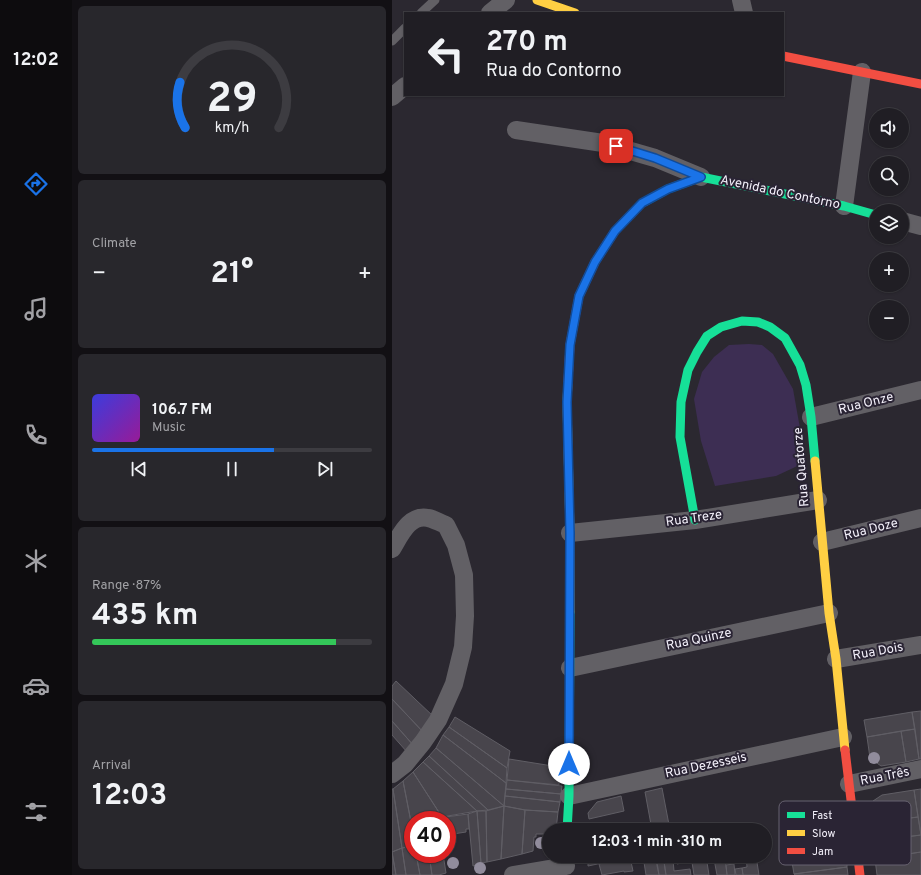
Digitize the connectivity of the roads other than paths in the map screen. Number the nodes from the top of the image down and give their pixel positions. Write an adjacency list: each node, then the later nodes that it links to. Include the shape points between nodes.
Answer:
1 (435, 0): 5 (lane)
2 (506, 0): 6 (street)
3 (537, 0): 7 (street)
4 (741, 0): 8 (street)
5 (422, 12)
6 (491, 12)
7 (572, 12)
8 (744, 12)
9 (404, 29): 10 (lane)
10 (392, 41)
11 (784, 56): 12 (street)
12 (862, 72): 13 (street); 18 (street)
13 (921, 84)
14 (404, 87): 15 (street)
15 (392, 97)
16 (516, 130): 17 (street, via 603,142 655,158)
17 (701, 177): 18 (street, Avenida do Contorno); 27 (street, via 668,189 642,203 615,231 595,262 579,296 570,345 567,402)
18 (844, 206): 19 (street, Avenida do Contorno)
19 (869, 212)
20 (909, 223): 21 (street)
21 (921, 226)
22 (921, 390): 23 (street, Rua Onze)
23 (811, 417): 24 (street, Rua Quatorze); 26 (street, Rua Quatorze, via 800,365 785,338 758,322 742,322 721,327 707,336 688,370 681,402 680,437)
24 (818, 500): 26 (street, Rua Treze); 28 (street, Rua Quatorze)
25 (921, 518): 28 (street, Rua Doze)
26 (695, 520): 27 (street, Rua Treze)
27 (570, 533): 33 (street)
28 (822, 542): 30 (street, Rua Quatorze)
29 (392, 549): 36 (street, via 404,529 414,519 427,518 446,525 456,544 464,575 465,616 463,647 454,684 438,720 405,764)
30 (829, 613): 32 (street, Rua Quatorze); 33 (street, Rua Quinze)
31 (921, 645): 32 (street, Rua Dois)
32 (836, 659): 34 (street, Rua Quatorze)
33 (570, 668): 38 (street)
34 (843, 736): 37 (street, Rua Quatorze); 38 (street, Rua Dezesseis)
35 (921, 769): 37 (street, Rua Três)
36 (392, 774)
37 (849, 784): 39 (street, Rua Quatorze)
38 (569, 796): 40 (street)
39 (851, 801)
40 (567, 823)
41 (859, 865): 44 (street, Rua Quatorze)
42 (566, 866): 43 (street)
43 (513, 875)
44 (860, 875)

